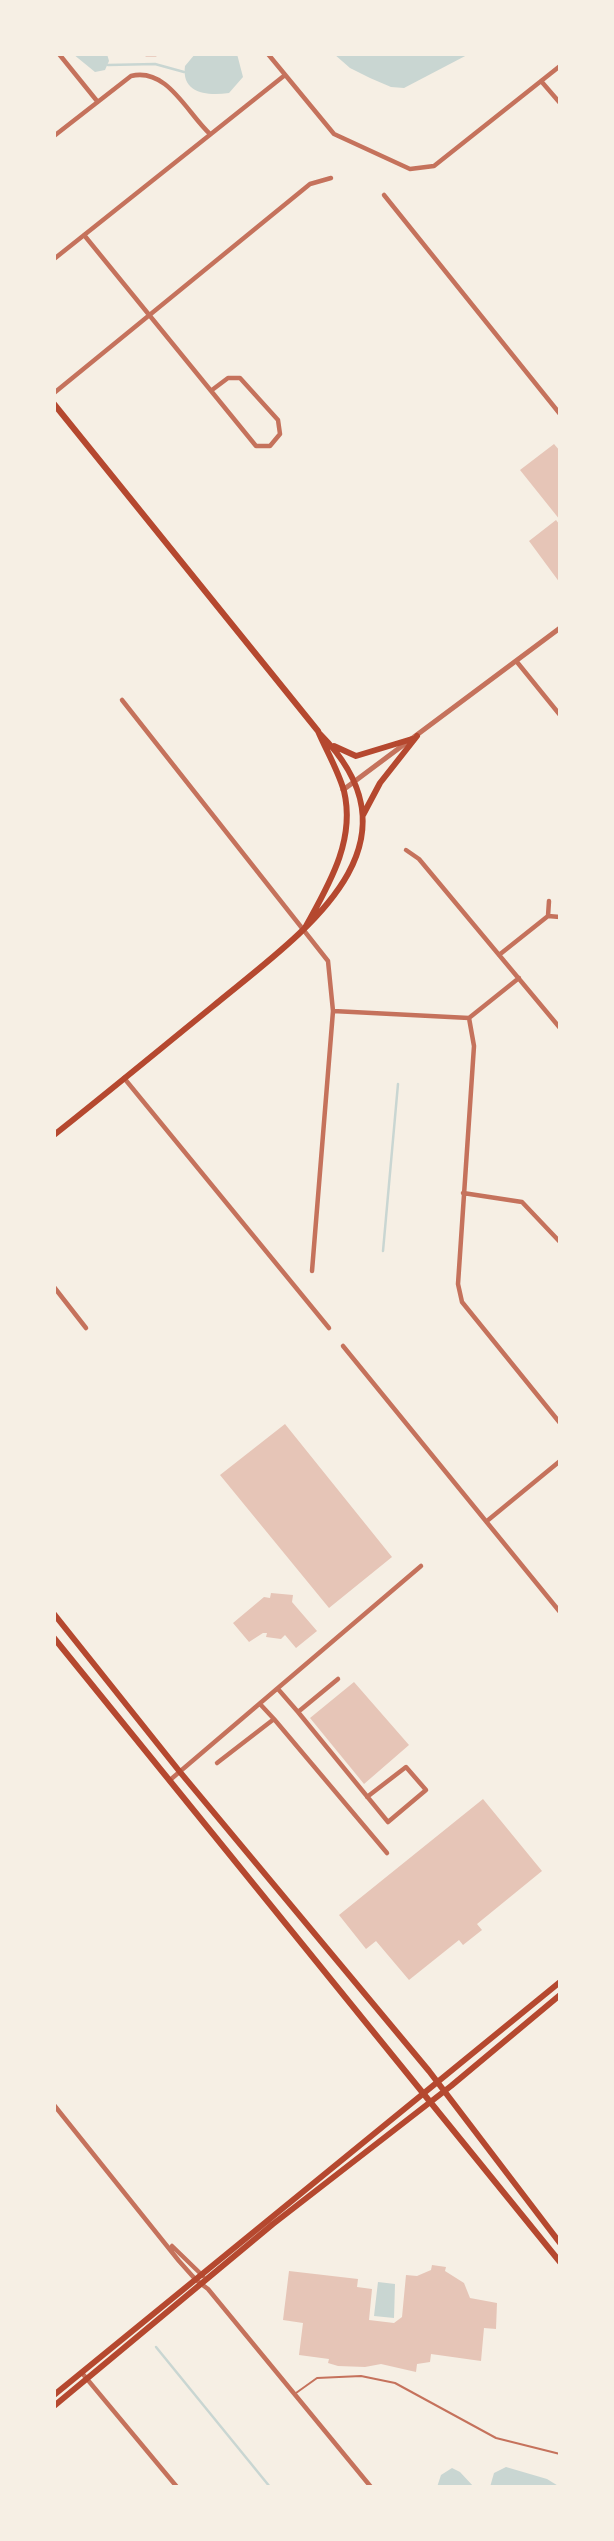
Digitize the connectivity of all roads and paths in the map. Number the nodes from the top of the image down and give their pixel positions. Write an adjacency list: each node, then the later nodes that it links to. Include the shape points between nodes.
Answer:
1 (59, 54): 8 (street)
2 (146, 54): 3 (street)
3 (156, 54)
4 (268, 54): 6 (street)
5 (560, 66): 7 (street)
6 (285, 75): 7 (street, via 334,134 410,169 434,166); 10 (street)
7 (541, 81): 9 (street)
8 (97, 101): 10 (street, via 131,76 155,75); 11 (street)
9 (560, 103)
10 (210, 134): 14 (street)
11 (54, 136)
12 (331, 178): 16 (street, via 310,184)
13 (384, 195): 20 (street)
14 (84, 235): 15 (street); 16 (street)
15 (54, 259)
16 (150, 314): 17 (street); 18 (street)
17 (212, 390): 17 (street, via 256,446 270,446 280,435 278,421 240,378 228,378)
18 (54, 393)
19 (54, 404): 25 (main road)
20 (560, 414)
21 (560, 628): 22 (street)
22 (517, 662): 24 (street); 26 (street)
23 (122, 700): 35 (street)
24 (560, 715)
25 (318, 731): 27 (main road); 29 (main road)
26 (414, 737): 27 (main road, via 356,756); 28 (street); 30 (main road, via 380,783)
27 (332, 745): 28 (main road)
28 (356, 781): 29 (street); 30 (main road)
29 (343, 790): 35 (main road, via 346,830 342,852)
30 (363, 817): 35 (main road, via 357,849 340,889)
31 (406, 850): 36 (street, via 419,859)
32 (549, 901): 33 (street)
33 (548, 916): 34 (street); 36 (street)
34 (560, 917)
35 (304, 928): 38 (street, via 328,961); 41 (main road, via 280,953)
36 (499, 955): 37 (street)
37 (519, 978): 39 (street); 40 (street)
38 (334, 1011): 39 (street); 45 (street)
39 (469, 1018): 43 (street, via 474,1046)
40 (560, 1028)
41 (124, 1078): 42 (main road); 48 (street)
42 (54, 1135)
43 (463, 1193): 44 (street, via 522,1202); 50 (street, via 458,1284 462,1302)
44 (560, 1242)
45 (312, 1271)
46 (54, 1287): 47 (street)
47 (86, 1328)
48 (329, 1328)
49 (343, 1346): 52 (street)
50 (560, 1423)
51 (560, 1461): 52 (street)
52 (487, 1521): 54 (street)
53 (421, 1566): 58 (street)
54 (560, 1612)
55 (54, 1614): 63 (main road)
56 (54, 1638): 64 (main road)
57 (338, 1679): 60 (street)
58 (278, 1689): 59 (street); 60 (street)
59 (260, 1704): 61 (street); 63 (street)
60 (298, 1712): 65 (street)
61 (274, 1719): 62 (street); 66 (street)
62 (217, 1763)
63 (180, 1772): 64 (street); 69 (main road)
64 (170, 1780): 71 (main road)
65 (367, 1797): 65 (street, via 388,1822 426,1790 406,1767)
66 (387, 1853)
67 (560, 1982): 69 (main road)
68 (560, 1995): 70 (main road)
69 (437, 2081): 70 (main road); 71 (main road)
70 (444, 2091): 72 (main road); 75 (main road)
71 (424, 2092): 72 (main road); 77 (main road)
72 (431, 2101): 76 (main road); 79 (main road)
73 (54, 2105): 74 (street)
74 (166, 2241): 77 (street); 78 (street)
75 (560, 2243)
76 (560, 2262)
77 (202, 2275): 78 (main road); 79 (street)
78 (196, 2280): 79 (street); 80 (main road)
79 (204, 2284): 81 (main road); 82 (street)
80 (82, 2373): 81 (street); 83 (main road)
81 (88, 2379): 84 (main road); 86 (street)
82 (296, 2393): 85 (lane, via 317,2378 361,2376 395,2383 496,2438); 87 (street)
83 (54, 2395)
84 (54, 2406)
85 (560, 2454)
86 (177, 2487)
87 (371, 2487)

